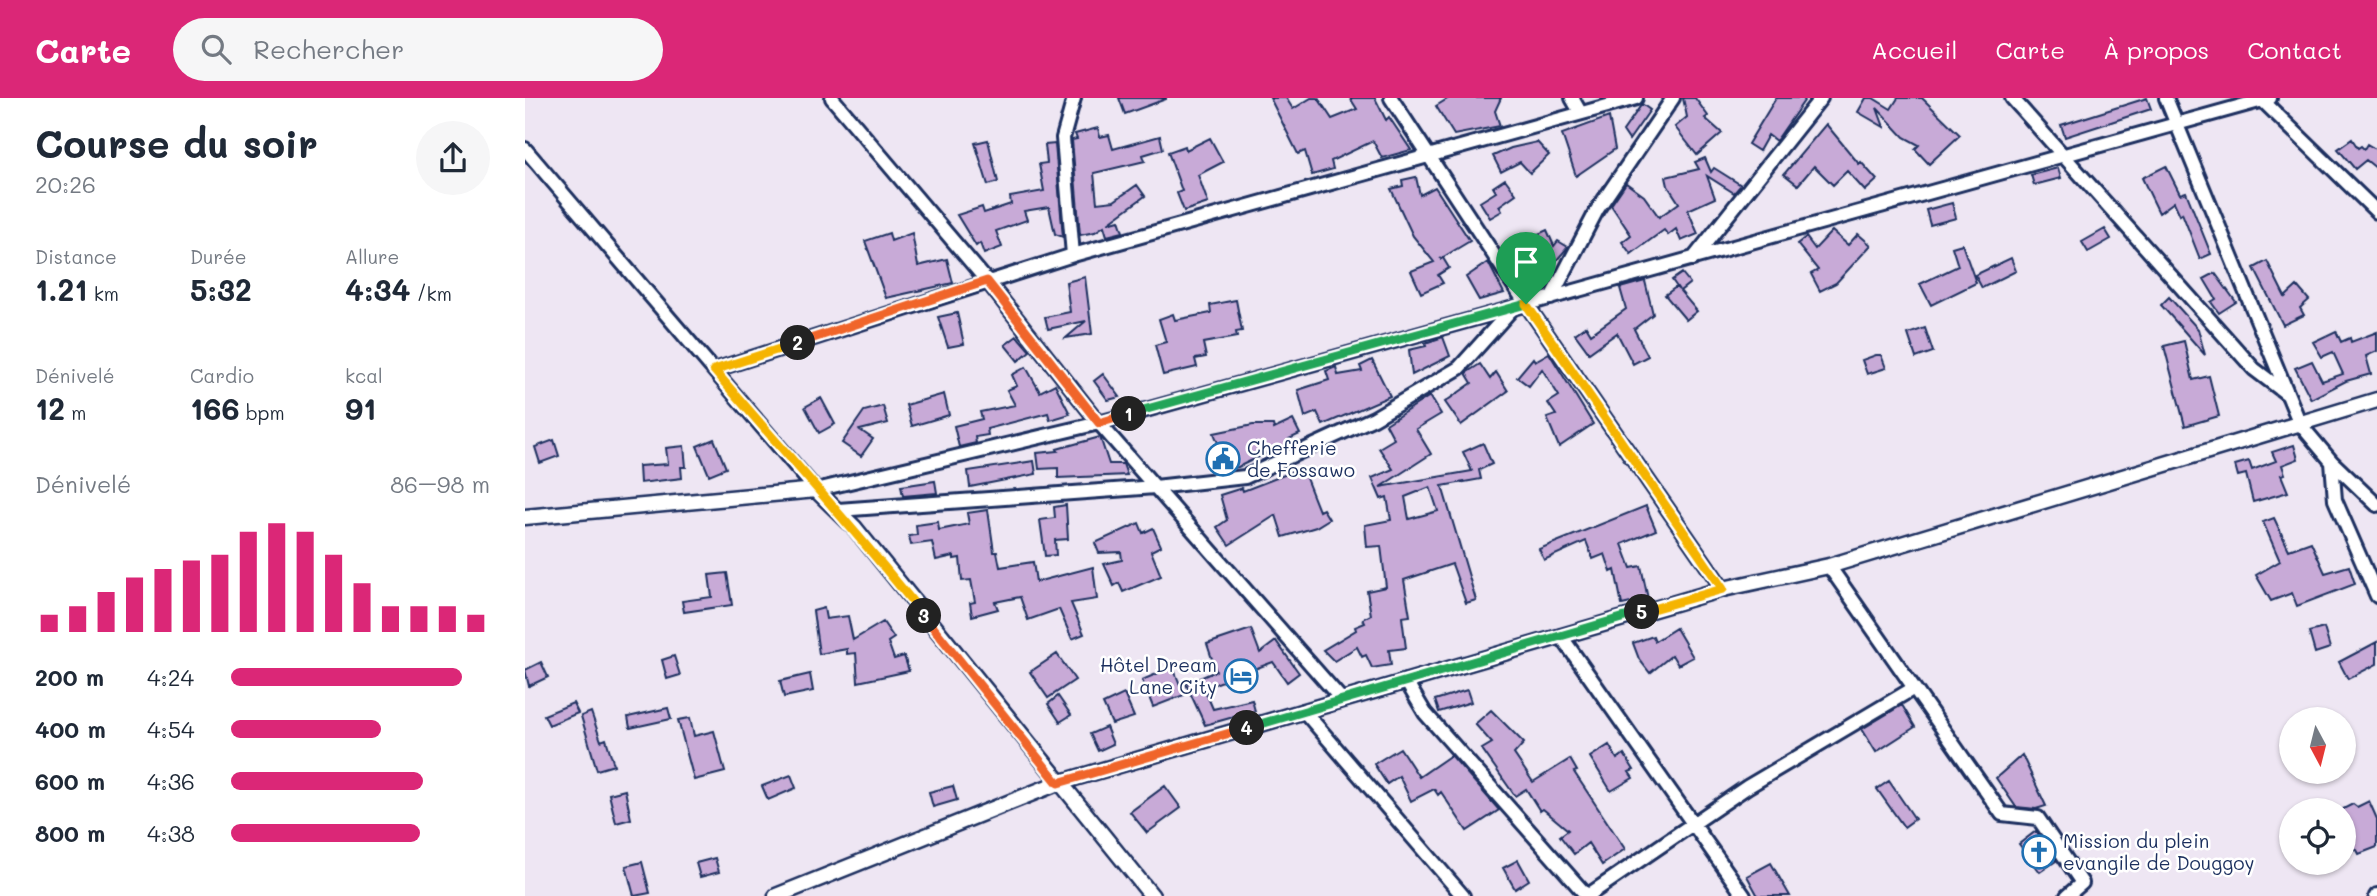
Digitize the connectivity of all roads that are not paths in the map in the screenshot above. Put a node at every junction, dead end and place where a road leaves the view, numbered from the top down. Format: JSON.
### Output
{"nodes":[{"id":1,"x":832,"y":98,"type":"edge"},
{"id":2,"x":1074,"y":98,"type":"edge"},
{"id":3,"x":1391,"y":98,"type":"edge"},
{"id":4,"x":1572,"y":98,"type":"edge"},
{"id":5,"x":1636,"y":98,"type":"edge"},
{"id":6,"x":1673,"y":98,"type":"edge"},
{"id":7,"x":1821,"y":98,"type":"edge"},
{"id":8,"x":2013,"y":98,"type":"edge"},
{"id":9,"x":2166,"y":98,"type":"edge"},
{"id":10,"x":2264,"y":99,"type":"edge"},
{"id":11,"x":1580,"y":112,"type":"junction"},
{"id":12,"x":2177,"y":125,"type":"junction"},
{"id":13,"x":525,"y":149,"type":"edge"},
{"id":14,"x":2063,"y":157,"type":"junction"},
{"id":15,"x":1431,"y":158,"type":"junction"},
{"id":16,"x":2377,"y":212,"type":"edge"},
{"id":17,"x":1073,"y":255,"type":"junction"},
{"id":18,"x":1692,"y":259,"type":"junction"},
{"id":19,"x":987,"y":281,"type":"junction"},
{"id":20,"x":1551,"y":298,"type":"junction"},
{"id":21,"x":1526,"y":304,"type":"junction"},
{"id":22,"x":1512,"y":308,"type":"junction"},
{"id":23,"x":714,"y":370,"type":"junction"},
{"id":24,"x":2287,"y":394,"type":"junction"},
{"id":25,"x":2377,"y":400,"type":"edge"},
{"id":26,"x":1099,"y":423,"type":"junction"},
{"id":27,"x":2300,"y":424,"type":"junction"},
{"id":28,"x":2332,"y":462,"type":"junction"},
{"id":29,"x":1155,"y":487,"type":"junction"},
{"id":30,"x":816,"y":490,"type":"junction"},
{"id":31,"x":2377,"y":505,"type":"edge"},
{"id":32,"x":838,"y":510,"type":"junction"},
{"id":33,"x":525,"y":517,"type":"edge"},
{"id":34,"x":1829,"y":566,"type":"junction"},
{"id":35,"x":1723,"y":589,"type":"junction"},
{"id":36,"x":2377,"y":596,"type":"edge"},
{"id":37,"x":1561,"y":636,"type":"junction"},
{"id":38,"x":1406,"y":681,"type":"junction"},
{"id":39,"x":1914,"y":688,"type":"junction"},
{"id":40,"x":1342,"y":700,"type":"junction"},
{"id":41,"x":1304,"y":711,"type":"junction"},
{"id":42,"x":1058,"y":783,"type":"junction"},
{"id":43,"x":1693,"y":824,"type":"junction"},
{"id":44,"x":776,"y":896,"type":"edge"},
{"id":45,"x":1152,"y":896,"type":"edge"},
{"id":46,"x":1463,"y":896,"type":"edge"},
{"id":47,"x":1587,"y":896,"type":"edge"},
{"id":48,"x":1744,"y":896,"type":"edge"},
{"id":49,"x":2067,"y":896,"type":"edge"}],
"edges":[{"from":1,"to":19,"type":"street"},
{"from":2,"to":17,"type":"street"},
{"from":3,"to":15,"type":"street"},
{"from":4,"to":11,"type":"street"},
{"from":5,"to":11,"type":"street"},
{"from":6,"to":20,"type":"street"},
{"from":7,"to":18,"type":"street"},
{"from":8,"to":14,"type":"street"},
{"from":9,"to":12,"type":"street"},
{"from":10,"to":12,"type":"street"},
{"from":10,"to":16,"type":"street"},
{"from":11,"to":15,"type":"street"},
{"from":12,"to":14,"type":"street"},
{"from":12,"to":24,"type":"street"},
{"from":13,"to":23,"type":"street"},
{"from":14,"to":18,"type":"street"},
{"from":14,"to":24,"type":"street"},
{"from":15,"to":17,"type":"street"},
{"from":15,"to":21,"type":"street"},
{"from":17,"to":19,"type":"street"},
{"from":18,"to":20,"type":"street"},
{"from":19,"to":23,"type":"street"},
{"from":19,"to":26,"type":"street"},
{"from":20,"to":21,"type":"street"},
{"from":21,"to":22,"type":"street"},
{"from":21,"to":35,"type":"street"},
{"from":22,"to":26,"type":"street"},
{"from":22,"to":29,"type":"street"},
{"from":23,"to":30,"type":"street"},
{"from":24,"to":27,"type":"street"},
{"from":25,"to":27,"type":"street"},
{"from":26,"to":29,"type":"street"},
{"from":26,"to":30,"type":"street"},
{"from":27,"to":28,"type":"street"},
{"from":27,"to":34,"type":"street"},
{"from":28,"to":31,"type":"street"},
{"from":28,"to":36,"type":"street"},
{"from":29,"to":32,"type":"street"},
{"from":29,"to":40,"type":"street"},
{"from":30,"to":32,"type":"street"},
{"from":30,"to":33,"type":"street"},
{"from":32,"to":42,"type":"street"},
{"from":34,"to":35,"type":"street"},
{"from":34,"to":39,"type":"street"},
{"from":35,"to":37,"type":"street"},
{"from":37,"to":38,"type":"street"},
{"from":37,"to":43,"type":"street"},
{"from":38,"to":40,"type":"street"},
{"from":38,"to":47,"type":"street"},
{"from":39,"to":43,"type":"street"},
{"from":39,"to":49,"type":"street"},
{"from":40,"to":41,"type":"street"},
{"from":41,"to":42,"type":"street"},
{"from":41,"to":46,"type":"street"},
{"from":42,"to":44,"type":"street"},
{"from":42,"to":45,"type":"street"},
{"from":43,"to":47,"type":"street"},
{"from":43,"to":48,"type":"street"}]}
